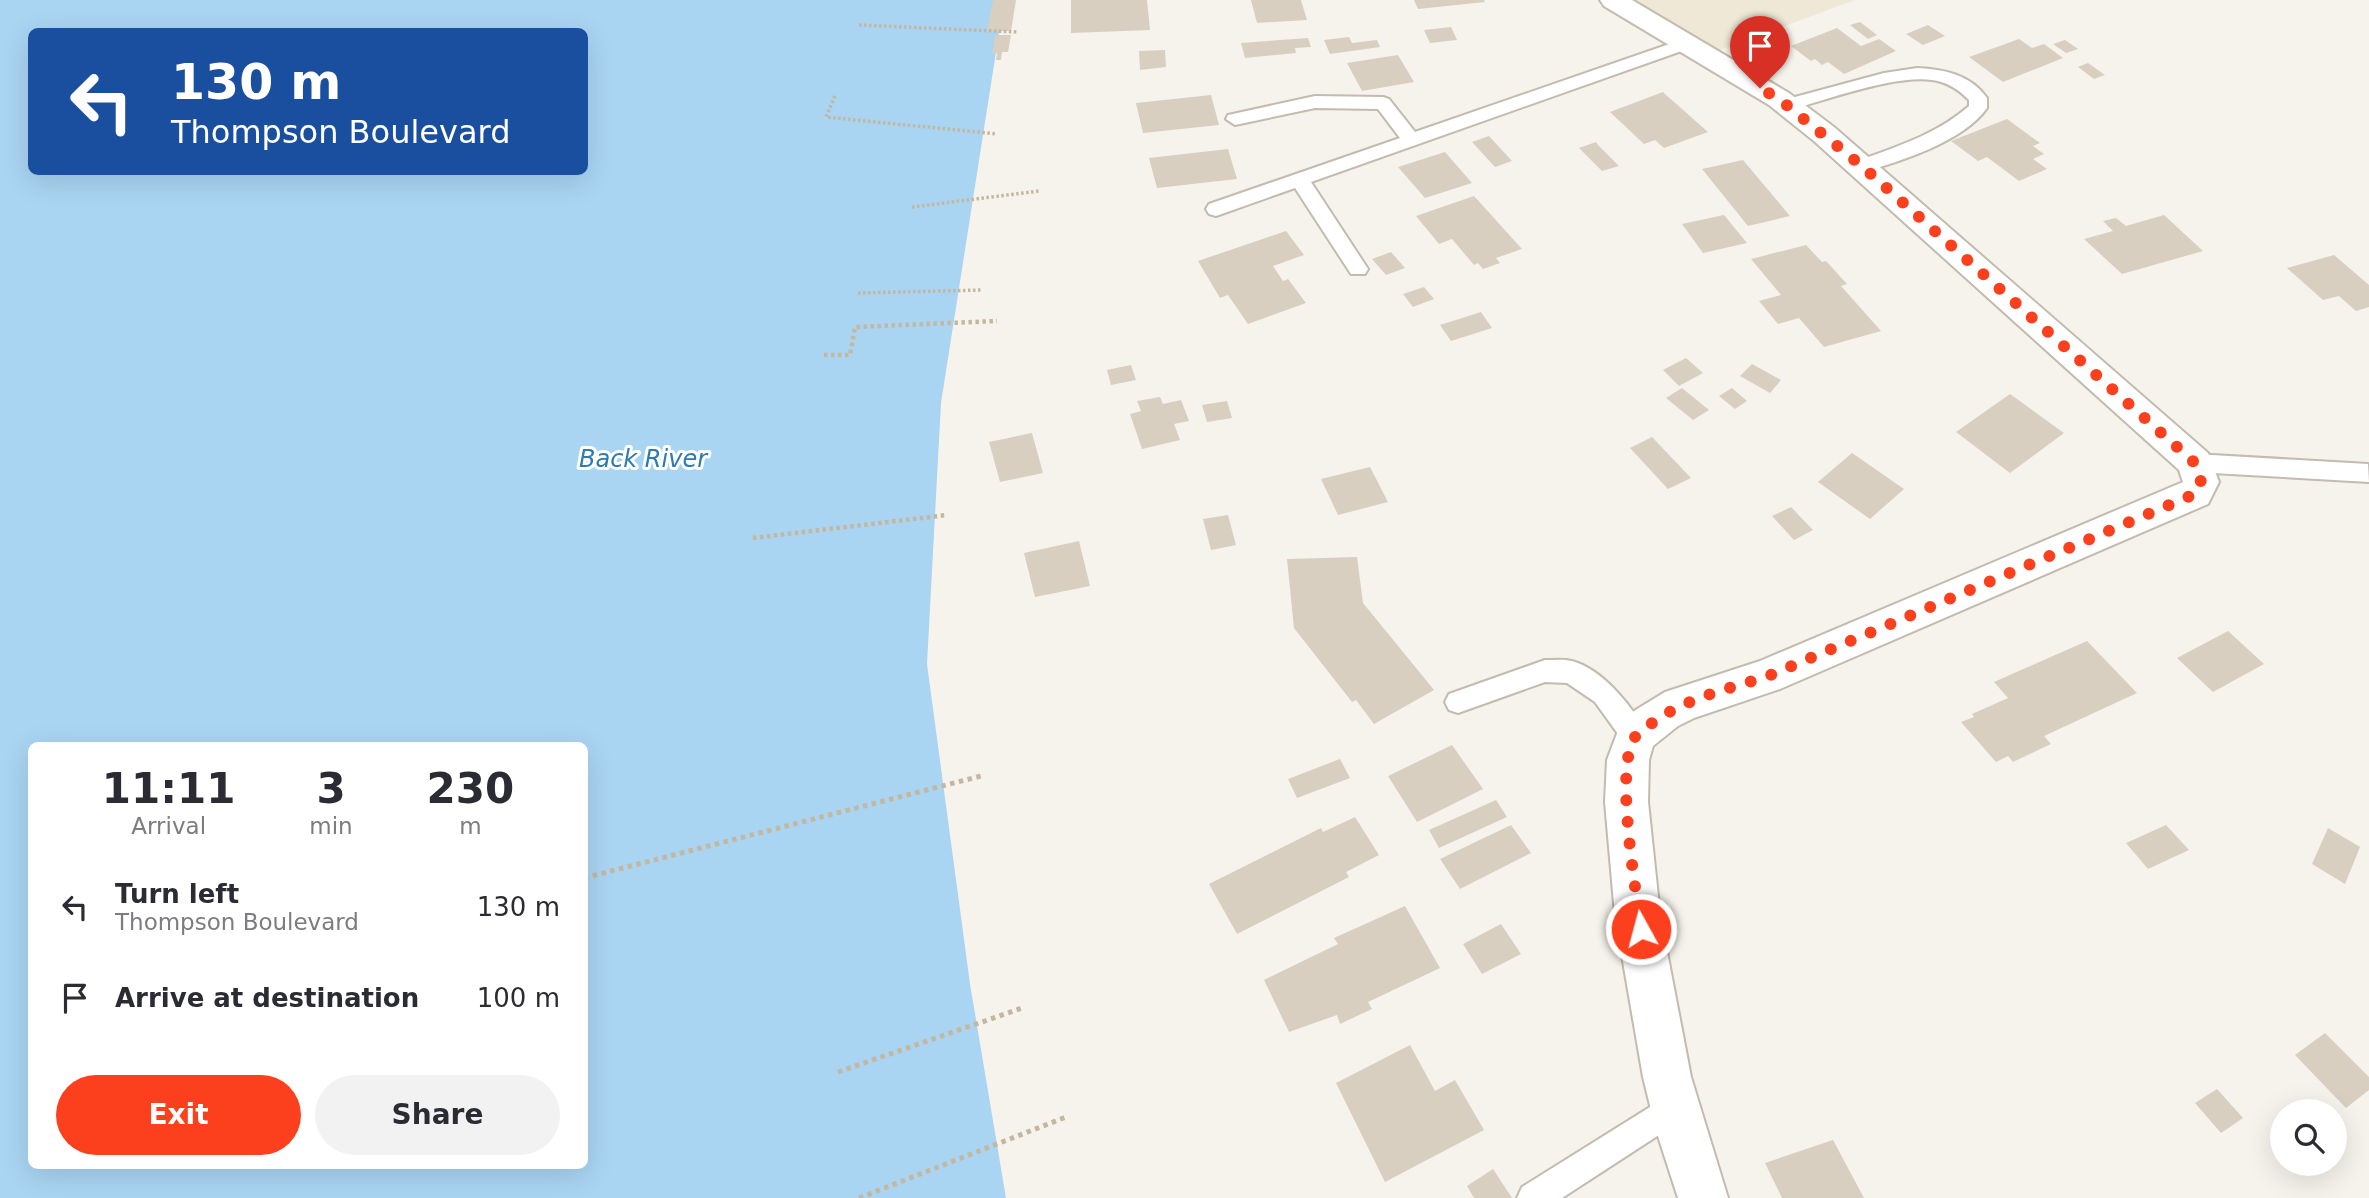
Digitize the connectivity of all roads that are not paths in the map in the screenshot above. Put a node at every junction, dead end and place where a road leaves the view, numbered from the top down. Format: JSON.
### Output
{"nodes":[{"id":1,"x":1612,"y":0,"type":"edge"},
{"id":2,"x":1684,"y":44,"type":"junction"},
{"id":3,"x":1786,"y":105,"type":"junction"},
{"id":4,"x":1235,"y":119,"type":"dead end"},
{"id":5,"x":1412,"y":141,"type":"junction"},
{"id":6,"x":1862,"y":166,"type":"junction"},
{"id":7,"x":1300,"y":180,"type":"junction"},
{"id":8,"x":1216,"y":209,"type":"dead end"},
{"id":9,"x":1358,"y":269,"type":"dead end"},
{"id":10,"x":2195,"y":463,"type":"junction"},
{"id":11,"x":2368,"y":473,"type":"edge"},
{"id":12,"x":1458,"y":702,"type":"dead end"},
{"id":13,"x":1635,"y":737,"type":"junction"},
{"id":14,"x":1674,"y":1107,"type":"junction"},
{"id":15,"x":1533,"y":1198,"type":"edge"},
{"id":16,"x":1703,"y":1198,"type":"edge"}],
"edges":[{"from":1,"to":2,"type":"street"},
{"from":2,"to":3,"type":"street"},
{"from":2,"to":5,"type":"lane"},
{"from":3,"to":6,"type":"street"},
{"from":3,"to":6,"type":"lane"},
{"from":4,"to":5,"type":"lane"},
{"from":5,"to":7,"type":"lane"},
{"from":6,"to":10,"type":"street"},
{"from":7,"to":8,"type":"lane"},
{"from":7,"to":9,"type":"lane"},
{"from":10,"to":11,"type":"lane"},
{"from":10,"to":13,"type":"street"},
{"from":12,"to":13,"type":"lane"},
{"from":13,"to":14,"type":"street"},
{"from":14,"to":15,"type":"lane"},
{"from":14,"to":16,"type":"street"}]}
